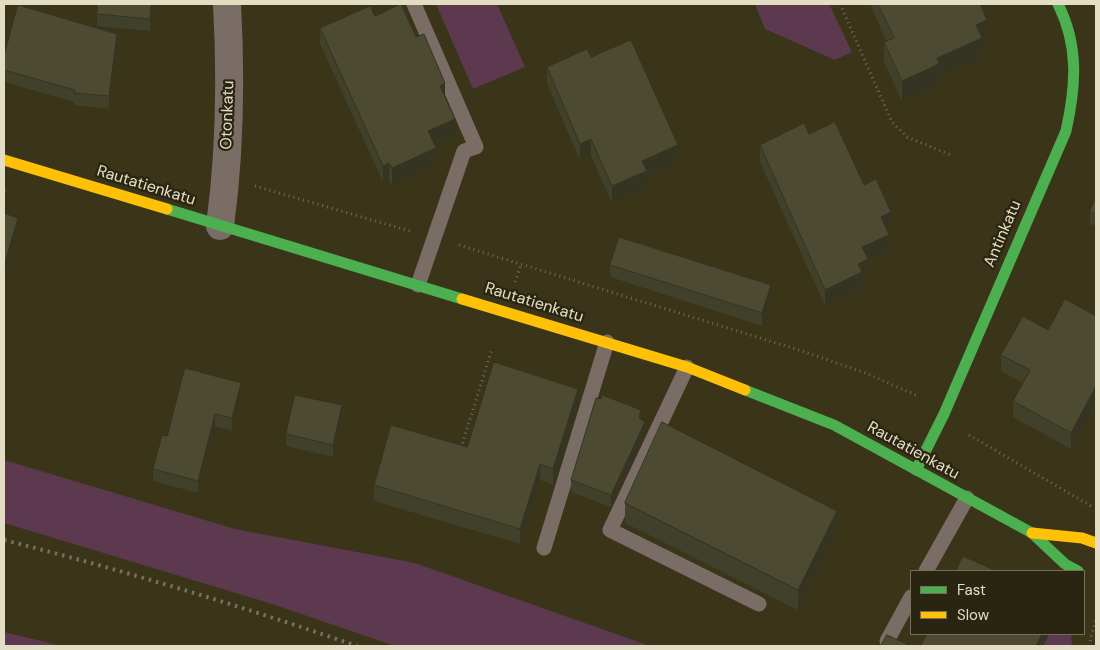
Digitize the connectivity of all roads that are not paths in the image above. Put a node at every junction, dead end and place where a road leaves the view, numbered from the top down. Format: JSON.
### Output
{"nodes":[{"id":1,"x":227,"y":4,"type":"edge"},
{"id":2,"x":414,"y":4,"type":"edge"},
{"id":3,"x":1058,"y":4,"type":"edge"},
{"id":4,"x":4,"y":160,"type":"edge"},
{"id":5,"x":220,"y":226,"type":"junction"},
{"id":6,"x":418,"y":286,"type":"junction"},
{"id":7,"x":607,"y":342,"type":"junction"},
{"id":8,"x":687,"y":367,"type":"junction"},
{"id":9,"x":916,"y":470,"type":"junction"},
{"id":10,"x":967,"y":498,"type":"junction"},
{"id":11,"x":1032,"y":534,"type":"junction"},
{"id":12,"x":1096,"y":543,"type":"edge"},
{"id":13,"x":544,"y":548,"type":"dead end"},
{"id":14,"x":927,"y":570,"type":"edge"},
{"id":15,"x":1076,"y":570,"type":"edge"},
{"id":16,"x":910,"y":599,"type":"edge"},
{"id":17,"x":759,"y":604,"type":"dead end"},
{"id":18,"x":887,"y":641,"type":"edge"}],
"edges":[{"from":1,"to":5,"type":"street","name":"Otonkatu"},
{"from":2,"to":6,"type":"lane"},
{"from":3,"to":9,"type":"street","name":"Antinkatu"},
{"from":4,"to":5,"type":"street","name":"Rautatienkatu"},
{"from":5,"to":6,"type":"street","name":"Rautatienkatu"},
{"from":6,"to":7,"type":"street","name":"Rautatienkatu"},
{"from":7,"to":8,"type":"street","name":"Rautatienkatu"},
{"from":7,"to":13,"type":"lane"},
{"from":8,"to":9,"type":"street","name":"Rautatienkatu"},
{"from":8,"to":17,"type":"lane"},
{"from":9,"to":10,"type":"street","name":"Rautatienkatu"},
{"from":10,"to":11,"type":"street","name":"Rautatienkatu"},
{"from":10,"to":14,"type":"lane"},
{"from":11,"to":12,"type":"street","name":"Rautatienkatu"},
{"from":11,"to":15,"type":"street","name":"Rautatienkatu"},
{"from":16,"to":18,"type":"lane"}]}
